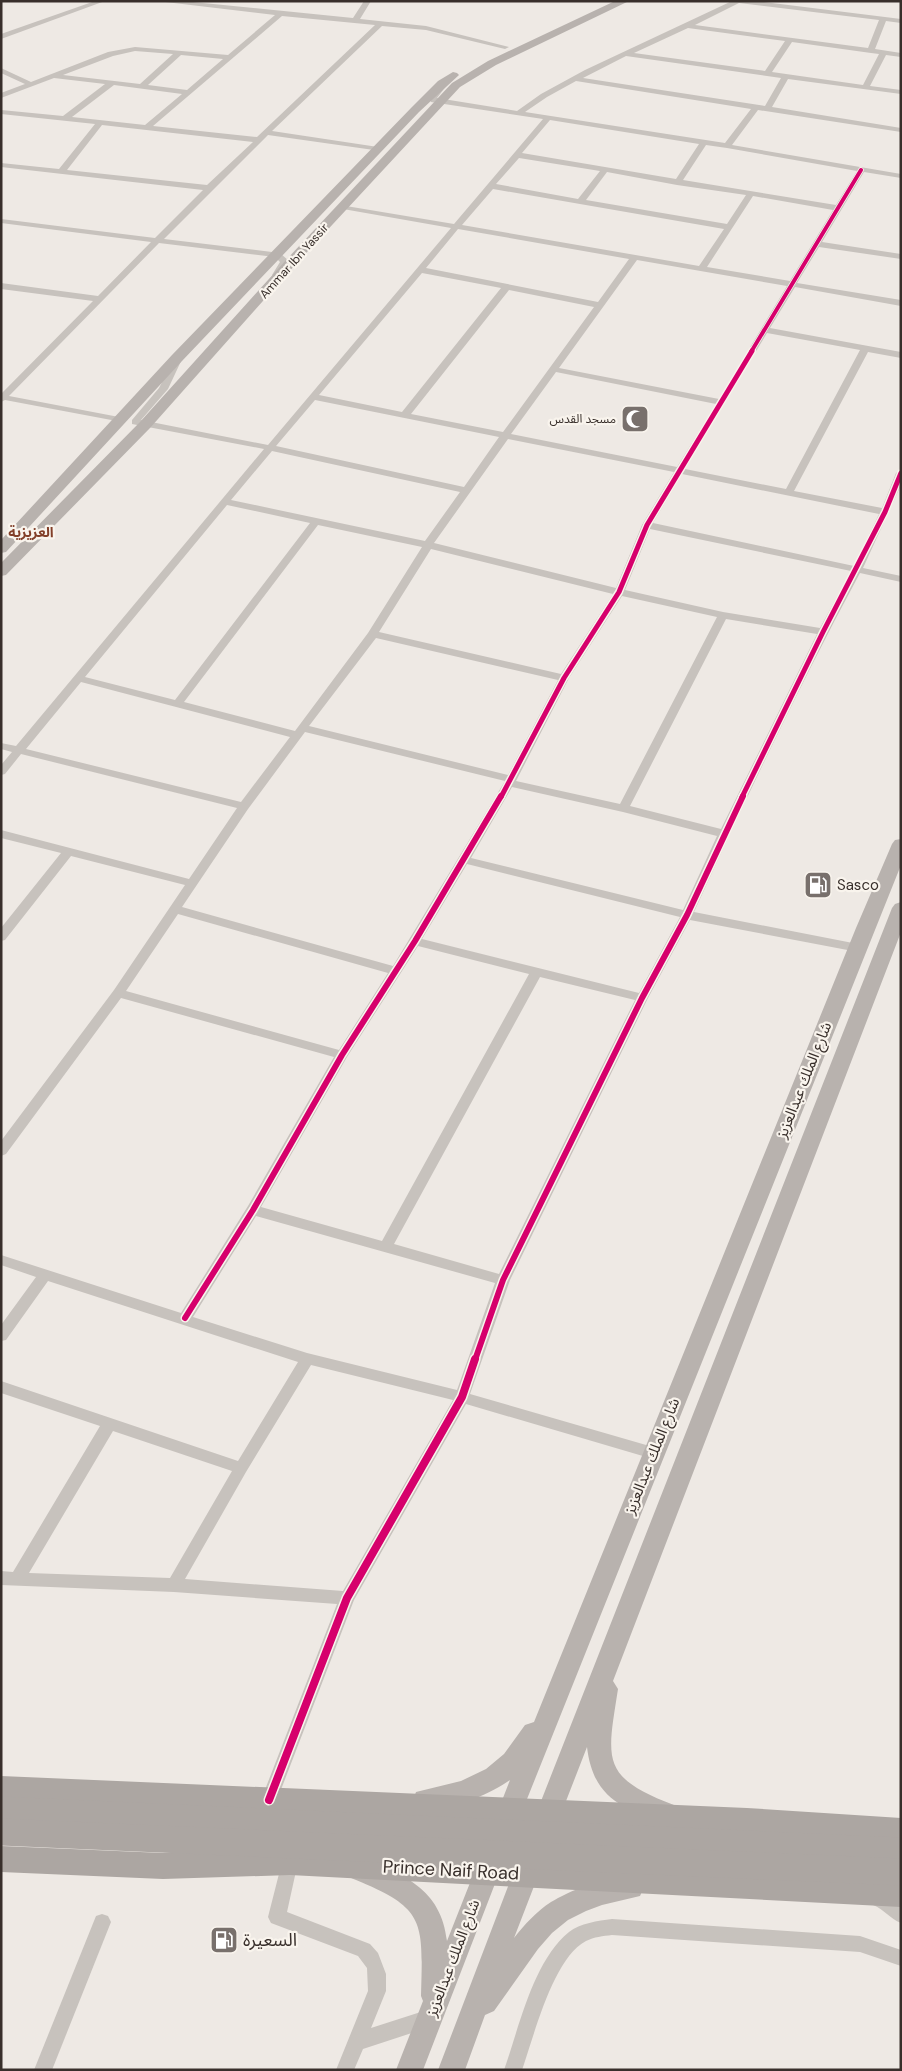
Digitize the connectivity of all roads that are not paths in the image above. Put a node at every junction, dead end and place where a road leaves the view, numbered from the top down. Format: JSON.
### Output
{"nodes":[{"id":1,"x":102,"y":1,"type":"edge"},
{"id":2,"x":160,"y":1,"type":"edge"},
{"id":3,"x":368,"y":1,"type":"edge"},
{"id":4,"x":602,"y":1,"type":"edge"},
{"id":5,"x":624,"y":1,"type":"edge"},
{"id":6,"x":738,"y":1,"type":"edge"},
{"id":7,"x":901,"y":10,"type":"edge"},
{"id":8,"x":281,"y":13,"type":"junction"},
{"id":9,"x":883,"y":19,"type":"junction"},
{"id":10,"x":355,"y":21,"type":"junction"},
{"id":11,"x":899,"y":21,"type":"edge"},
{"id":12,"x":381,"y":23,"type":"junction"},
{"id":13,"x":688,"y":26,"type":"junction"},
{"id":14,"x":1,"y":37,"type":"edge"},
{"id":15,"x":790,"y":40,"type":"junction"},
{"id":16,"x":505,"y":47,"type":"junction"},
{"id":17,"x":871,"y":51,"type":"junction"},
{"id":18,"x":180,"y":52,"type":"junction"},
{"id":19,"x":883,"y":53,"type":"junction"},
{"id":20,"x":625,"y":54,"type":"junction"},
{"id":21,"x":901,"y":55,"type":"edge"},
{"id":22,"x":229,"y":56,"type":"junction"},
{"id":23,"x":1,"y":70,"type":"edge"},
{"id":24,"x":767,"y":74,"type":"junction"},
{"id":25,"x":51,"y":76,"type":"junction"},
{"id":26,"x":786,"y":76,"type":"junction"},
{"id":27,"x":576,"y":79,"type":"junction"},
{"id":28,"x":446,"y":80,"type":"junction"},
{"id":29,"x":112,"y":83,"type":"junction"},
{"id":30,"x":30,"y":84,"type":"junction"},
{"id":31,"x":141,"y":87,"type":"junction"},
{"id":32,"x":866,"y":87,"type":"junction"},
{"id":33,"x":187,"y":92,"type":"junction"},
{"id":34,"x":901,"y":92,"type":"edge"},
{"id":35,"x":1,"y":96,"type":"edge"},
{"id":36,"x":442,"y":102,"type":"junction"},
{"id":37,"x":756,"y":107,"type":"junction"},
{"id":38,"x":766,"y":109,"type":"junction"},
{"id":39,"x":1,"y":112,"type":"edge"},
{"id":40,"x":519,"y":114,"type":"junction"},
{"id":41,"x":65,"y":119,"type":"junction"},
{"id":42,"x":547,"y":119,"type":"junction"},
{"id":43,"x":100,"y":124,"type":"junction"},
{"id":44,"x":144,"y":129,"type":"junction"},
{"id":45,"x":901,"y":130,"type":"edge"},
{"id":46,"x":267,"y":133,"type":"junction"},
{"id":47,"x":259,"y":140,"type":"junction"},
{"id":48,"x":703,"y":143,"type":"junction"},
{"id":49,"x":727,"y":146,"type":"junction"},
{"id":50,"x":378,"y":149,"type":"junction"},
{"id":51,"x":517,"y":155,"type":"junction"},
{"id":52,"x":1,"y":165,"type":"edge"},
{"id":53,"x":604,"y":170,"type":"junction"},
{"id":54,"x":861,"y":170,"type":"junction"},
{"id":55,"x":61,"y":172,"type":"junction"},
{"id":56,"x":901,"y":176,"type":"edge"},
{"id":57,"x":677,"y":183,"type":"junction"},
{"id":58,"x":491,"y":186,"type":"junction"},
{"id":59,"x":209,"y":188,"type":"junction"},
{"id":60,"x":750,"y":195,"type":"junction"},
{"id":61,"x":580,"y":202,"type":"junction"},
{"id":62,"x":343,"y":207,"type":"junction"},
{"id":63,"x":838,"y":208,"type":"junction"},
{"id":64,"x":1,"y":221,"type":"edge"},
{"id":65,"x":458,"y":226,"type":"junction"},
{"id":66,"x":728,"y":227,"type":"junction"},
{"id":67,"x":159,"y":239,"type":"junction"},
{"id":68,"x":817,"y":244,"type":"junction"},
{"id":69,"x":277,"y":255,"type":"junction"},
{"id":70,"x":901,"y":257,"type":"edge"},
{"id":71,"x":634,"y":258,"type":"junction"},
{"id":72,"x":701,"y":269,"type":"junction"},
{"id":73,"x":421,"y":270,"type":"junction"},
{"id":74,"x":792,"y":285,"type":"junction"},
{"id":75,"x":1,"y":286,"type":"edge"},
{"id":76,"x":507,"y":287,"type":"junction"},
{"id":77,"x":262,"y":296,"type":"junction"},
{"id":78,"x":100,"y":299,"type":"junction"},
{"id":79,"x":901,"y":303,"type":"edge"},
{"id":80,"x":600,"y":305,"type":"junction"},
{"id":81,"x":765,"y":330,"type":"junction"},
{"id":82,"x":866,"y":348,"type":"junction"},
{"id":83,"x":182,"y":353,"type":"junction"},
{"id":84,"x":901,"y":355,"type":"edge"},
{"id":85,"x":553,"y":369,"type":"junction"},
{"id":86,"x":2,"y":397,"type":"edge"},
{"id":87,"x":313,"y":397,"type":"junction"},
{"id":88,"x":722,"y":402,"type":"junction"},
{"id":89,"x":405,"y":415,"type":"junction"},
{"id":90,"x":119,"y":420,"type":"junction"},
{"id":91,"x":145,"y":425,"type":"junction"},
{"id":92,"x":505,"y":435,"type":"junction"},
{"id":93,"x":271,"y":448,"type":"junction"},
{"id":94,"x":680,"y":470,"type":"junction"},
{"id":95,"x":901,"y":472,"type":"edge"},
{"id":96,"x":466,"y":490,"type":"junction"},
{"id":97,"x":789,"y":492,"type":"junction"},
{"id":98,"x":225,"y":502,"type":"junction"},
{"id":99,"x":885,"y":512,"type":"junction"},
{"id":100,"x":316,"y":521,"type":"junction"},
{"id":101,"x":647,"y":526,"type":"junction"},
{"id":102,"x":428,"y":545,"type":"junction"},
{"id":103,"x":1,"y":549,"type":"edge"},
{"id":104,"x":856,"y":571,"type":"junction"},
{"id":105,"x":1,"y":572,"type":"edge"},
{"id":106,"x":901,"y":579,"type":"edge"},
{"id":107,"x":619,"y":592,"type":"junction"},
{"id":108,"x":723,"y":615,"type":"junction"},
{"id":109,"x":823,"y":632,"type":"junction"},
{"id":110,"x":372,"y":634,"type":"junction"},
{"id":111,"x":78,"y":678,"type":"junction"},
{"id":112,"x":564,"y":678,"type":"junction"},
{"id":113,"x":178,"y":703,"type":"junction"},
{"id":114,"x":300,"y":732,"type":"junction"},
{"id":115,"x":1,"y":746,"type":"edge"},
{"id":116,"x":19,"y":750,"type":"junction"},
{"id":117,"x":1,"y":772,"type":"edge"},
{"id":118,"x":510,"y":781,"type":"junction"},
{"id":119,"x":244,"y":806,"type":"junction"},
{"id":120,"x":622,"y":808,"type":"junction"},
{"id":121,"x":1,"y":834,"type":"edge"},
{"id":122,"x":724,"y":834,"type":"junction"},
{"id":123,"x":901,"y":844,"type":"edge"},
{"id":124,"x":67,"y":853,"type":"junction"},
{"id":125,"x":464,"y":860,"type":"junction"},
{"id":126,"x":190,"y":883,"type":"junction"},
{"id":127,"x":901,"y":908,"type":"edge"},
{"id":128,"x":175,"y":909,"type":"junction"},
{"id":129,"x":687,"y":915,"type":"junction"},
{"id":130,"x":1,"y":936,"type":"edge"},
{"id":131,"x":416,"y":941,"type":"junction"},
{"id":132,"x":858,"y":948,"type":"junction"},
{"id":133,"x":396,"y":970,"type":"junction"},
{"id":134,"x":537,"y":971,"type":"junction"},
{"id":135,"x":118,"y":992,"type":"junction"},
{"id":136,"x":642,"y":998,"type":"junction"},
{"id":137,"x":342,"y":1055,"type":"junction"},
{"id":138,"x":6,"y":1137,"type":"edge"},
{"id":139,"x":1,"y":1151,"type":"edge"},
{"id":140,"x":254,"y":1210,"type":"junction"},
{"id":141,"x":386,"y":1246,"type":"junction"},
{"id":142,"x":1,"y":1260,"type":"edge"},
{"id":143,"x":45,"y":1276,"type":"junction"},
{"id":144,"x":504,"y":1280,"type":"junction"},
{"id":145,"x":185,"y":1318,"type":"junction"},
{"id":146,"x":1,"y":1336,"type":"edge"},
{"id":147,"x":307,"y":1359,"type":"junction"},
{"id":148,"x":1,"y":1387,"type":"edge"},
{"id":149,"x":462,"y":1397,"type":"junction"},
{"id":150,"x":110,"y":1424,"type":"junction"},
{"id":151,"x":653,"y":1453,"type":"junction"},
{"id":152,"x":240,"y":1468,"type":"junction"},
{"id":153,"x":9,"y":1579,"type":"edge"},
{"id":154,"x":174,"y":1585,"type":"junction"},
{"id":155,"x":346,"y":1598,"type":"junction"},
{"id":156,"x":610,"y":1658,"type":"junction"},
{"id":157,"x":550,"y":1712,"type":"junction"},
{"id":158,"x":1,"y":1789,"type":"edge"},
{"id":159,"x":269,"y":1800,"type":"junction"},
{"id":160,"x":384,"y":1805,"type":"junction"},
{"id":161,"x":1,"y":1810,"type":"edge"},
{"id":162,"x":510,"y":1811,"type":"junction"},
{"id":163,"x":550,"y":1813,"type":"junction"},
{"id":164,"x":677,"y":1819,"type":"junction"},
{"id":165,"x":747,"y":1821,"type":"junction"},
{"id":166,"x":901,"y":1831,"type":"edge"},
{"id":167,"x":1,"y":1832,"type":"edge"},
{"id":168,"x":901,"y":1851,"type":"edge"},
{"id":169,"x":1,"y":1859,"type":"edge"},
{"id":170,"x":290,"y":1862,"type":"junction"},
{"id":171,"x":350,"y":1865,"type":"junction"},
{"id":172,"x":486,"y":1871,"type":"junction"},
{"id":173,"x":901,"y":1872,"type":"edge"},
{"id":174,"x":526,"y":1874,"type":"junction"},
{"id":175,"x":670,"y":1881,"type":"junction"},
{"id":176,"x":755,"y":1884,"type":"junction"},
{"id":177,"x":863,"y":1892,"type":"junction"},
{"id":178,"x":901,"y":1893,"type":"edge"},
{"id":179,"x":901,"y":1915,"type":"edge"},
{"id":180,"x":102,"y":1922,"type":"dead end"},
{"id":181,"x":901,"y":1958,"type":"edge"},
{"id":182,"x":432,"y":2013,"type":"junction"},
{"id":183,"x":467,"y":2028,"type":"junction"},
{"id":184,"x":356,"y":2042,"type":"junction"},
{"id":185,"x":43,"y":2070,"type":"edge"},
{"id":186,"x":345,"y":2070,"type":"edge"},
{"id":187,"x":409,"y":2070,"type":"edge"},
{"id":188,"x":451,"y":2070,"type":"edge"},
{"id":189,"x":513,"y":2070,"type":"edge"}],
"edges":[{"from":1,"to":14,"type":"street"},
{"from":2,"to":8,"type":"street"},
{"from":3,"to":10,"type":"street"},
{"from":4,"to":16,"type":"street","name":"Ammar Ibn Yassir"},
{"from":5,"to":36,"type":"street","name":"Ammar Ibn Yassir"},
{"from":6,"to":9,"type":"street"},
{"from":6,"to":13,"type":"street"},
{"from":7,"to":11,"type":"street"},
{"from":8,"to":10,"type":"street"},
{"from":8,"to":22,"type":"street"},
{"from":9,"to":11,"type":"street"},
{"from":9,"to":17,"type":"street"},
{"from":10,"to":12,"type":"street"},
{"from":12,"to":16,"type":"street"},
{"from":12,"to":46,"type":"street"},
{"from":13,"to":15,"type":"street"},
{"from":13,"to":20,"type":"street"},
{"from":15,"to":17,"type":"street"},
{"from":15,"to":24,"type":"street"},
{"from":16,"to":28,"type":"street","name":"Ammar Ibn Yassir"},
{"from":17,"to":19,"type":"street"},
{"from":18,"to":22,"type":"street"},
{"from":18,"to":25,"type":"street"},
{"from":18,"to":31,"type":"street"},
{"from":19,"to":21,"type":"street"},
{"from":19,"to":32,"type":"street"},
{"from":20,"to":24,"type":"street"},
{"from":20,"to":27,"type":"street"},
{"from":22,"to":33,"type":"street"},
{"from":23,"to":30,"type":"street"},
{"from":24,"to":26,"type":"street"},
{"from":25,"to":29,"type":"street"},
{"from":25,"to":30,"type":"street"},
{"from":26,"to":32,"type":"street"},
{"from":26,"to":38,"type":"street"},
{"from":27,"to":37,"type":"street"},
{"from":27,"to":40,"type":"street"},
{"from":28,"to":36,"type":"street"},
{"from":28,"to":50,"type":"street","name":"Ammar Ibn Yassir"},
{"from":29,"to":31,"type":"street"},
{"from":29,"to":41,"type":"street"},
{"from":30,"to":35,"type":"street"},
{"from":31,"to":33,"type":"street"},
{"from":32,"to":34,"type":"street"},
{"from":33,"to":44,"type":"street"},
{"from":36,"to":40,"type":"street"},
{"from":36,"to":62,"type":"street","name":"Ammar Ibn Yassir"},
{"from":37,"to":38,"type":"street"},
{"from":37,"to":49,"type":"street"},
{"from":38,"to":45,"type":"street"},
{"from":39,"to":41,"type":"street"},
{"from":40,"to":42,"type":"street"},
{"from":41,"to":43,"type":"street"},
{"from":42,"to":48,"type":"street"},
{"from":42,"to":51,"type":"street"},
{"from":43,"to":44,"type":"street"},
{"from":43,"to":55,"type":"street"},
{"from":44,"to":47,"type":"street"},
{"from":46,"to":47,"type":"street"},
{"from":46,"to":50,"type":"street"},
{"from":47,"to":59,"type":"street"},
{"from":48,"to":49,"type":"street"},
{"from":48,"to":57,"type":"street"},
{"from":49,"to":54,"type":"street"},
{"from":50,"to":69,"type":"street","name":"Ammar Ibn Yassir"},
{"from":51,"to":53,"type":"street"},
{"from":51,"to":58,"type":"street"},
{"from":52,"to":55,"type":"street"},
{"from":53,"to":57,"type":"street"},
{"from":53,"to":61,"type":"street"},
{"from":54,"to":56,"type":"street"},
{"from":54,"to":63,"type":"street"},
{"from":55,"to":59,"type":"street"},
{"from":57,"to":60,"type":"street"},
{"from":58,"to":61,"type":"street"},
{"from":58,"to":65,"type":"street"},
{"from":59,"to":67,"type":"street"},
{"from":60,"to":63,"type":"street"},
{"from":60,"to":66,"type":"street"},
{"from":61,"to":66,"type":"street"},
{"from":62,"to":65,"type":"street"},
{"from":62,"to":77,"type":"street","name":"Ammar Ibn Yassir"},
{"from":63,"to":68,"type":"street"},
{"from":64,"to":67,"type":"street"},
{"from":65,"to":71,"type":"street"},
{"from":65,"to":73,"type":"street"},
{"from":66,"to":72,"type":"street"},
{"from":67,"to":69,"type":"street"},
{"from":67,"to":78,"type":"street"},
{"from":68,"to":70,"type":"street"},
{"from":68,"to":74,"type":"street"},
{"from":69,"to":77,"type":"street"},
{"from":69,"to":83,"type":"street","name":"Ammar Ibn Yassir"},
{"from":71,"to":72,"type":"street"},
{"from":71,"to":80,"type":"street"},
{"from":72,"to":74,"type":"street"},
{"from":73,"to":76,"type":"street"},
{"from":73,"to":87,"type":"street"},
{"from":74,"to":79,"type":"street"},
{"from":74,"to":81,"type":"street"},
{"from":75,"to":78,"type":"street"},
{"from":76,"to":80,"type":"street"},
{"from":76,"to":89,"type":"street"},
{"from":77,"to":91,"type":"street","name":"Ammar Ibn Yassir"},
{"from":78,"to":86,"type":"street"},
{"from":80,"to":85,"type":"street"},
{"from":81,"to":82,"type":"street"},
{"from":81,"to":88,"type":"street"},
{"from":82,"to":84,"type":"street"},
{"from":82,"to":97,"type":"street"},
{"from":83,"to":90,"type":"street","name":"Ammar Ibn Yassir"},
{"from":83,"to":91,"type":"street"},
{"from":85,"to":88,"type":"street"},
{"from":85,"to":92,"type":"street"},
{"from":86,"to":90,"type":"street"},
{"from":87,"to":89,"type":"street"},
{"from":87,"to":93,"type":"street"},
{"from":88,"to":94,"type":"street"},
{"from":89,"to":92,"type":"street"},
{"from":90,"to":103,"type":"street","name":"Ammar Ibn Yassir"},
{"from":91,"to":93,"type":"street"},
{"from":91,"to":105,"type":"street","name":"Ammar Ibn Yassir"},
{"from":92,"to":94,"type":"street"},
{"from":92,"to":96,"type":"street"},
{"from":93,"to":96,"type":"street"},
{"from":93,"to":98,"type":"street"},
{"from":94,"to":97,"type":"street"},
{"from":94,"to":101,"type":"street"},
{"from":95,"to":99,"type":"street"},
{"from":96,"to":102,"type":"street"},
{"from":97,"to":99,"type":"street"},
{"from":98,"to":100,"type":"street"},
{"from":98,"to":111,"type":"street"},
{"from":99,"to":104,"type":"street"},
{"from":100,"to":102,"type":"street"},
{"from":100,"to":113,"type":"street"},
{"from":101,"to":104,"type":"street"},
{"from":101,"to":107,"type":"street"},
{"from":102,"to":107,"type":"street"},
{"from":102,"to":110,"type":"street"},
{"from":104,"to":106,"type":"street"},
{"from":104,"to":109,"type":"street"},
{"from":107,"to":108,"type":"street"},
{"from":107,"to":112,"type":"street"},
{"from":108,"to":109,"type":"street"},
{"from":108,"to":120,"type":"street"},
{"from":109,"to":122,"type":"street"},
{"from":110,"to":112,"type":"street"},
{"from":110,"to":114,"type":"street"},
{"from":111,"to":113,"type":"street"},
{"from":111,"to":116,"type":"street"},
{"from":112,"to":118,"type":"street"},
{"from":113,"to":114,"type":"street"},
{"from":114,"to":118,"type":"street"},
{"from":114,"to":119,"type":"street"},
{"from":115,"to":116,"type":"street"},
{"from":116,"to":117,"type":"street"},
{"from":116,"to":119,"type":"street"},
{"from":118,"to":120,"type":"street"},
{"from":118,"to":125,"type":"street"},
{"from":119,"to":126,"type":"street"},
{"from":120,"to":122,"type":"street"},
{"from":121,"to":124,"type":"street"},
{"from":122,"to":129,"type":"street"},
{"from":123,"to":132,"type":"street","name":"شارع الملك عبدالعزيز"},
{"from":124,"to":126,"type":"street"},
{"from":124,"to":130,"type":"street"},
{"from":125,"to":129,"type":"street"},
{"from":125,"to":131,"type":"street"},
{"from":126,"to":128,"type":"street"},
{"from":127,"to":156,"type":"street","name":"شارع الملك عبدالعزيز"},
{"from":128,"to":133,"type":"street"},
{"from":128,"to":135,"type":"street"},
{"from":129,"to":132,"type":"street"},
{"from":129,"to":136,"type":"street"},
{"from":131,"to":133,"type":"street"},
{"from":131,"to":134,"type":"street"},
{"from":132,"to":151,"type":"street","name":"شارع الملك عبدالعزيز"},
{"from":133,"to":137,"type":"street"},
{"from":134,"to":136,"type":"street"},
{"from":134,"to":141,"type":"street"},
{"from":135,"to":137,"type":"street"},
{"from":135,"to":138,"type":"street"},
{"from":136,"to":144,"type":"street"},
{"from":137,"to":140,"type":"street"},
{"from":138,"to":139,"type":"street"},
{"from":140,"to":141,"type":"street"},
{"from":140,"to":145,"type":"street"},
{"from":141,"to":144,"type":"street"},
{"from":142,"to":143,"type":"street"},
{"from":143,"to":145,"type":"street"},
{"from":143,"to":146,"type":"street"},
{"from":144,"to":149,"type":"street"},
{"from":145,"to":147,"type":"street"},
{"from":147,"to":149,"type":"street"},
{"from":147,"to":152,"type":"street"},
{"from":148,"to":150,"type":"street"},
{"from":149,"to":151,"type":"street"},
{"from":149,"to":155,"type":"street"},
{"from":150,"to":152,"type":"street"},
{"from":150,"to":153,"type":"street"},
{"from":151,"to":157,"type":"street","name":"شارع الملك عبدالعزيز"},
{"from":152,"to":154,"type":"street"},
{"from":153,"to":154,"type":"street"},
{"from":154,"to":155,"type":"street"},
{"from":155,"to":159,"type":"street"},
{"from":156,"to":163,"type":"street","name":"شارع الملك عبدالعزيز"},
{"from":156,"to":164,"type":"street"},
{"from":157,"to":160,"type":"street"},
{"from":157,"to":162,"type":"street","name":"شارع الملك عبدالعزيز"},
{"from":158,"to":159,"type":"main road"},
{"from":159,"to":160,"type":"main road"},
{"from":160,"to":162,"type":"main road"},
{"from":161,"to":168,"type":"main road","bridge":true},
{"from":162,"to":163,"type":"main road"},
{"from":162,"to":172,"type":"street","name":"شارع الملك عبدالعزيز"},
{"from":163,"to":164,"type":"main road"},
{"from":163,"to":174,"type":"street","name":"شارع الملك عبدالعزيز"},
{"from":164,"to":165,"type":"main road"},
{"from":165,"to":166,"type":"main road"},
{"from":165,"to":176,"type":"main road"},
{"from":167,"to":173,"type":"main road","bridge":true},
{"from":169,"to":170,"type":"main road","name":"Prince Naif Road"},
{"from":170,"to":171,"type":"main road","name":"Prince Naif Road"},
{"from":170,"to":184,"type":"street"},
{"from":171,"to":172,"type":"main road","name":"Prince Naif Road"},
{"from":171,"to":182,"type":"street"},
{"from":172,"to":174,"type":"main road","name":"Prince Naif Road"},
{"from":172,"to":182,"type":"street","name":"شارع الملك عبدالعزيز"},
{"from":174,"to":175,"type":"main road","name":"Prince Naif Road"},
{"from":174,"to":183,"type":"street","name":"شارع الملك عبدالعزيز"},
{"from":175,"to":176,"type":"main road","name":"Prince Naif Road"},
{"from":175,"to":183,"type":"street"},
{"from":176,"to":177,"type":"main road","name":"Prince Naif Road"},
{"from":177,"to":178,"type":"main road","name":"Prince Naif Road"},
{"from":177,"to":179,"type":"street"},
{"from":180,"to":185,"type":"street"},
{"from":181,"to":189,"type":"street"},
{"from":182,"to":184,"type":"street"},
{"from":182,"to":187,"type":"street","name":"شارع الملك عبدالعزيز"},
{"from":183,"to":188,"type":"street","name":"شارع الملك عبدالعزيز"},
{"from":184,"to":186,"type":"street"}]}
